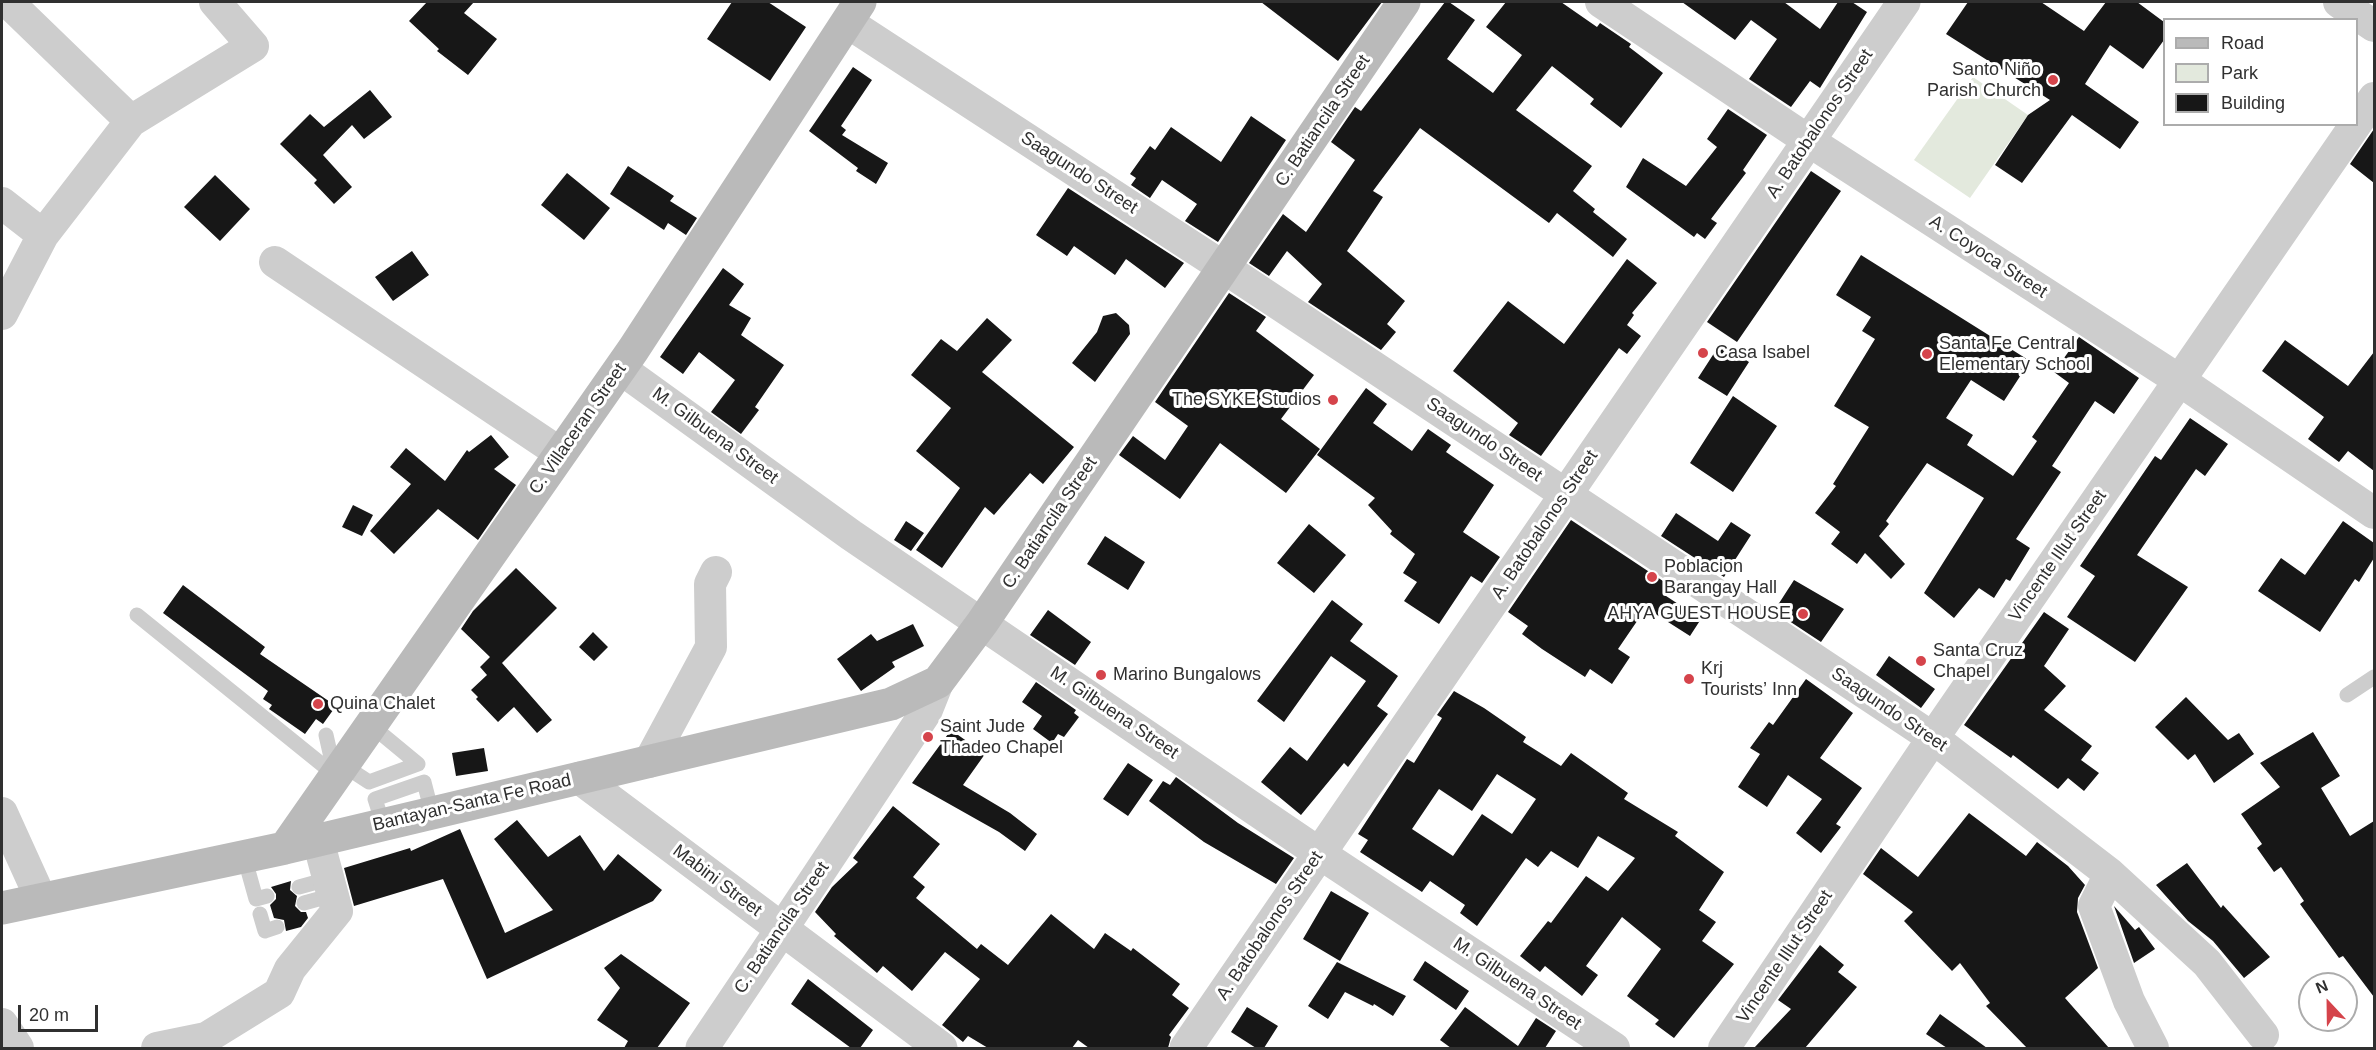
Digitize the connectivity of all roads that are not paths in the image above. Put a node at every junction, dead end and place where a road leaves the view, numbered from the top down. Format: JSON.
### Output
{"nodes":[{"id":1,"x":8,"y":2,"type":"edge"},
{"id":2,"x":215,"y":2,"type":"edge"},
{"id":3,"x":1404,"y":2,"type":"edge"},
{"id":4,"x":1601,"y":2,"type":"edge"},
{"id":5,"x":1904,"y":2,"type":"edge"},
{"id":6,"x":2339,"y":2,"type":"edge"},
{"id":7,"x":854,"y":12,"type":"edge"},
{"id":8,"x":2374,"y":26,"type":"edge"},
{"id":9,"x":2374,"y":98,"type":"edge"},
{"id":10,"x":2358,"y":121,"type":"edge"},
{"id":11,"x":131,"y":122,"type":"junction"},
{"id":12,"x":2355,"y":126,"type":"edge"},
{"id":13,"x":1809,"y":141,"type":"junction"},
{"id":14,"x":2,"y":203,"type":"edge"},
{"id":15,"x":43,"y":235,"type":"junction"},
{"id":16,"x":274,"y":261,"type":"dead end"},
{"id":17,"x":1223,"y":267,"type":"junction"},
{"id":18,"x":2,"y":314,"type":"edge"},
{"id":19,"x":621,"y":369,"type":"junction"},
{"id":20,"x":2179,"y":380,"type":"junction"},
{"id":21,"x":560,"y":453,"type":"junction"},
{"id":22,"x":1565,"y":494,"type":"junction"},
{"id":23,"x":2374,"y":513,"type":"edge"},
{"id":24,"x":716,"y":572,"type":"dead end"},
{"id":25,"x":137,"y":615,"type":"dead end"},
{"id":26,"x":982,"y":623,"type":"junction"},
{"id":27,"x":2374,"y":677,"type":"edge"},
{"id":28,"x":938,"y":682,"type":"junction"},
{"id":29,"x":2347,"y":695,"type":"dead end"},
{"id":30,"x":372,"y":726,"type":"junction"},
{"id":31,"x":326,"y":735,"type":"dead end"},
{"id":32,"x":1933,"y":738,"type":"junction"},
{"id":33,"x":649,"y":762,"type":"junction"},
{"id":34,"x":418,"y":764,"type":"junction"},
{"id":35,"x":339,"y":770,"type":"junction"},
{"id":36,"x":580,"y":778,"type":"junction"},
{"id":37,"x":428,"y":797,"type":"junction"},
{"id":38,"x":2,"y":813,"type":"edge"},
{"id":39,"x":318,"y":840,"type":"junction"},
{"id":40,"x":285,"y":848,"type":"junction"},
{"id":41,"x":1319,"y":853,"type":"junction"},
{"id":42,"x":244,"y":856,"type":"junction"},
{"id":43,"x":2110,"y":874,"type":"junction"},
{"id":44,"x":41,"y":899,"type":"junction"},
{"id":45,"x":2,"y":908,"type":"edge"},
{"id":46,"x":277,"y":927,"type":"dead end"},
{"id":47,"x":782,"y":929,"type":"junction"},
{"id":48,"x":2263,"y":1035,"type":"dead end"},
{"id":49,"x":157,"y":1048,"type":"edge"},
{"id":50,"x":702,"y":1048,"type":"edge"},
{"id":51,"x":941,"y":1048,"type":"edge"},
{"id":52,"x":1186,"y":1048,"type":"edge"},
{"id":53,"x":1614,"y":1048,"type":"edge"},
{"id":54,"x":1724,"y":1048,"type":"edge"},
{"id":55,"x":2153,"y":1048,"type":"edge"}],
"edges":[{"from":1,"to":11,"type":"street"},
{"from":2,"to":11,"type":"street"},
{"from":3,"to":17,"type":"main road","name":"C. Batiancila Street"},
{"from":4,"to":13,"type":"street","name":"A. Coyoca Street"},
{"from":5,"to":13,"type":"street","name":"A. Batobalonos Street"},
{"from":6,"to":8,"type":"street"},
{"from":7,"to":17,"type":"street","name":"Saagundo Street"},
{"from":7,"to":19,"type":"main road","name":"C. Villaceran Street"},
{"from":9,"to":10,"type":"street","name":"Vincente Illut Street"},
{"from":11,"to":15,"type":"street"},
{"from":12,"to":20,"type":"street","name":"Vincente Illut Street"},
{"from":13,"to":20,"type":"street","name":"A. Coyoca Street"},
{"from":13,"to":22,"type":"street","name":"A. Batobalonos Street"},
{"from":14,"to":15,"type":"street"},
{"from":15,"to":18,"type":"street"},
{"from":16,"to":21,"type":"street"},
{"from":17,"to":22,"type":"street","name":"Saagundo Street"},
{"from":17,"to":26,"type":"main road","name":"C. Batiancila Street"},
{"from":19,"to":21,"type":"main road","name":"C. Villaceran Street"},
{"from":19,"to":26,"type":"street","name":"M. Gilbuena Street"},
{"from":20,"to":23,"type":"street","name":"A. Coyoca Street"},
{"from":20,"to":32,"type":"street","name":"Vincente Illut Street"},
{"from":21,"to":30,"type":"main road","name":"C. Villaceran Street"},
{"from":22,"to":32,"type":"street","name":"Saagundo Street"},
{"from":22,"to":41,"type":"street","name":"A. Batobalonos Street"},
{"from":24,"to":33,"type":"street"},
{"from":25,"to":35,"type":"lane"},
{"from":26,"to":28,"type":"main road","name":"C. Batiancila Street"},
{"from":26,"to":41,"type":"street","name":"M. Gilbuena Street"},
{"from":27,"to":29,"type":"lane"},
{"from":28,"to":33,"type":"main road","name":"Bantayan-Santa Fe Road"},
{"from":28,"to":47,"type":"street","name":"C. Batiancila Street"},
{"from":30,"to":34,"type":"lane"},
{"from":30,"to":35,"type":"main road","name":"C. Villaceran Street"},
{"from":31,"to":35,"type":"lane"},
{"from":32,"to":43,"type":"street","name":"Saagundo Street"},
{"from":32,"to":54,"type":"street","name":"Vincente Illut Street"},
{"from":33,"to":36,"type":"main road","name":"Bantayan-Santa Fe Road"},
{"from":34,"to":35,"type":"lane"},
{"from":34,"to":37,"type":"lane"},
{"from":35,"to":40,"type":"main road","name":"C. Villaceran Street"},
{"from":36,"to":37,"type":"main road","name":"Bantayan-Santa Fe Road"},
{"from":36,"to":47,"type":"street","name":"Mabini Street"},
{"from":37,"to":39,"type":"main road","name":"Bantayan-Santa Fe Road"},
{"from":38,"to":44,"type":"street"},
{"from":39,"to":40,"type":"main road","name":"Bantayan-Santa Fe Road"},
{"from":39,"to":49,"type":"street"},
{"from":40,"to":42,"type":"main road","name":"Bantayan-Santa Fe Road"},
{"from":41,"to":52,"type":"street","name":"A. Batobalonos Street"},
{"from":41,"to":53,"type":"street","name":"M. Gilbuena Street"},
{"from":42,"to":44,"type":"main road","name":"Bantayan-Santa Fe Road"},
{"from":42,"to":46,"type":"lane"},
{"from":43,"to":48,"type":"street","name":"Saagundo Street"},
{"from":43,"to":55,"type":"street"},
{"from":44,"to":45,"type":"main road","name":"Bantayan-Santa Fe Road"},
{"from":47,"to":50,"type":"street","name":"C. Batiancila Street"},
{"from":47,"to":51,"type":"street","name":"Mabini Street"}]}
